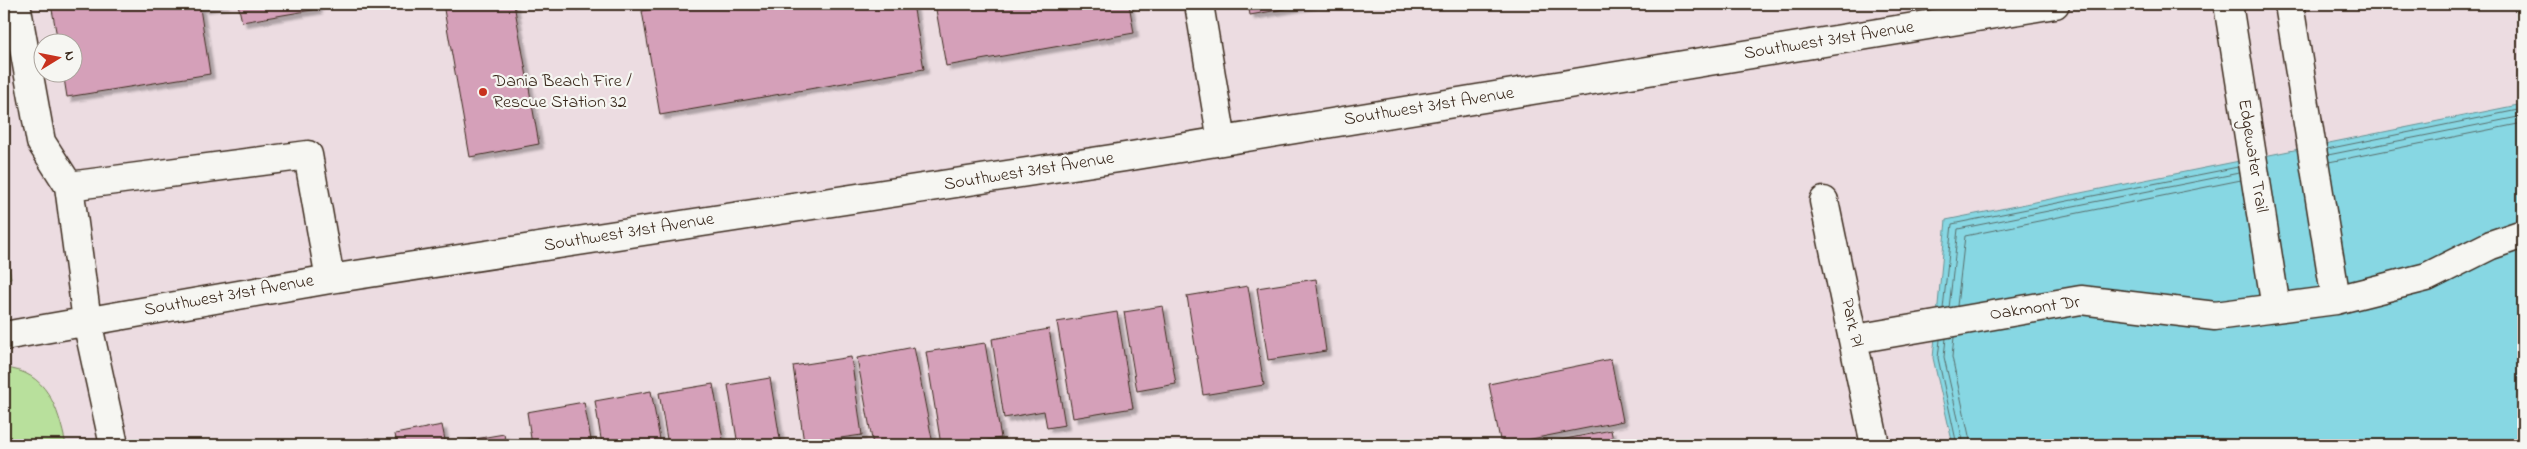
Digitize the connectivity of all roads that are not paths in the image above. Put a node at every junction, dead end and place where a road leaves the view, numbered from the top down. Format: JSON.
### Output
{"nodes":[{"id":1,"x":16,"y":4,"type":"edge"},
{"id":2,"x":1199,"y":4,"type":"edge"},
{"id":3,"x":2055,"y":4,"type":"edge"},
{"id":4,"x":2228,"y":4,"type":"edge"},
{"id":5,"x":2289,"y":4,"type":"edge"},
{"id":6,"x":1222,"y":141,"type":"junction"},
{"id":7,"x":69,"y":186,"type":"junction"},
{"id":8,"x":1824,"y":201,"type":"dead end"},
{"id":9,"x":2523,"y":234,"type":"edge"},
{"id":10,"x":330,"y":279,"type":"junction"},
{"id":11,"x":2336,"y":300,"type":"junction"},
{"id":12,"x":2276,"y":308,"type":"junction"},
{"id":13,"x":87,"y":321,"type":"junction"},
{"id":14,"x":4,"y":336,"type":"edge"},
{"id":15,"x":1855,"y":339,"type":"junction"},
{"id":16,"x":114,"y":445,"type":"edge"},
{"id":17,"x":1875,"y":445,"type":"edge"}],
"edges":[{"from":1,"to":7,"type":"street"},
{"from":2,"to":6,"type":"street"},
{"from":3,"to":6,"type":"street","name":"Southwest 31st Avenue"},
{"from":4,"to":12,"type":"street","name":"Edgewater Trail"},
{"from":5,"to":11,"type":"street"},
{"from":6,"to":10,"type":"street","name":"Southwest 31st Avenue"},
{"from":7,"to":10,"type":"street"},
{"from":7,"to":13,"type":"street"},
{"from":8,"to":15,"type":"street","name":"Park Pl"},
{"from":9,"to":11,"type":"street"},
{"from":10,"to":13,"type":"street","name":"Southwest 31st Avenue"},
{"from":11,"to":12,"type":"street","name":"Oakmont Dr"},
{"from":12,"to":15,"type":"street","name":"Oakmont Dr"},
{"from":13,"to":14,"type":"street","name":"Southwest 31st Avenue"},
{"from":13,"to":16,"type":"street"},
{"from":15,"to":17,"type":"street","name":"Park Pl"}]}
